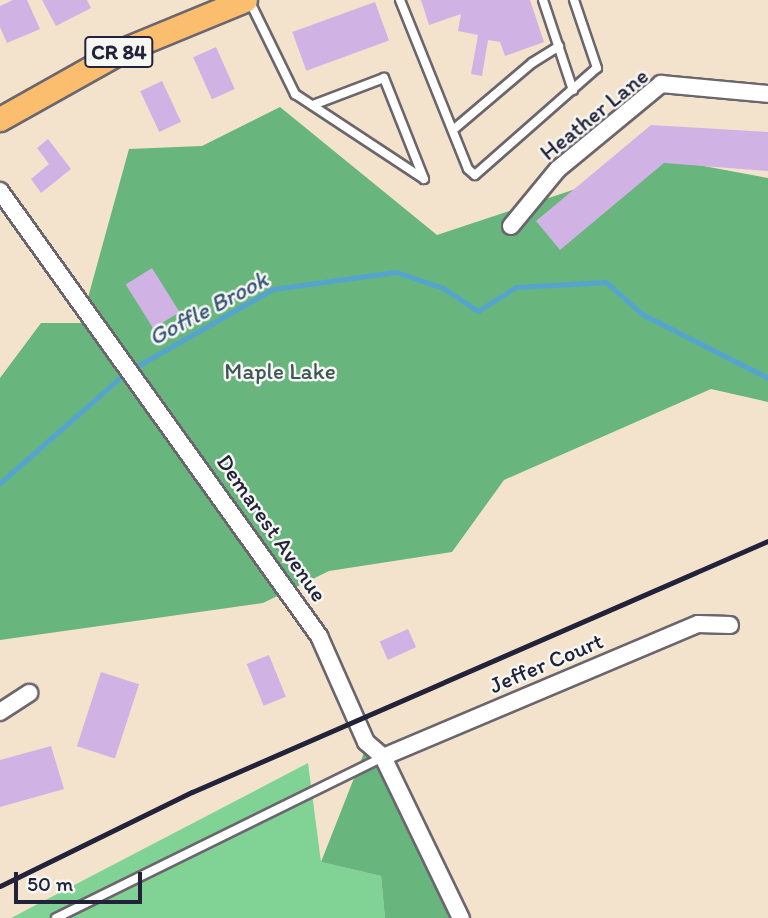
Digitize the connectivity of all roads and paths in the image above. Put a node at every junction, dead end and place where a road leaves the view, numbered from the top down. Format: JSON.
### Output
{"nodes":[{"id":1,"x":247,"y":0,"type":"edge"},
{"id":2,"x":400,"y":0,"type":"edge"},
{"id":3,"x":543,"y":0,"type":"edge"},
{"id":4,"x":574,"y":0,"type":"edge"},
{"id":5,"x":559,"y":46,"type":"junction"},
{"id":6,"x":573,"y":90,"type":"junction"},
{"id":7,"x":768,"y":94,"type":"edge"},
{"id":8,"x":313,"y":105,"type":"junction"},
{"id":9,"x":0,"y":119,"type":"edge"},
{"id":10,"x":453,"y":131,"type":"junction"},
{"id":11,"x":0,"y":191,"type":"edge"},
{"id":12,"x":511,"y":226,"type":"dead end"},
{"id":13,"x":730,"y":625,"type":"dead end"},
{"id":14,"x":29,"y":693,"type":"dead end"},
{"id":15,"x":0,"y":712,"type":"edge"},
{"id":16,"x":383,"y":757,"type":"junction"},
{"id":17,"x":55,"y":918,"type":"edge"},
{"id":18,"x":461,"y":918,"type":"edge"}],
"edges":[{"from":1,"to":8,"type":"lane"},
{"from":1,"to":9,"type":"main road","number":"CR 84"},
{"from":2,"to":10,"type":"lane"},
{"from":3,"to":5,"type":"lane"},
{"from":4,"to":6,"type":"lane"},
{"from":5,"to":6,"type":"lane"},
{"from":5,"to":10,"type":"lane"},
{"from":6,"to":10,"type":"lane"},
{"from":7,"to":12,"type":"street","name":"Heather Lane"},
{"from":8,"to":8,"type":"lane"},
{"from":11,"to":16,"type":"street","name":"Demarest Avenue"},
{"from":13,"to":16,"type":"street","name":"Jeffer Court"},
{"from":14,"to":15,"type":"street"},
{"from":16,"to":17,"type":"lane"},
{"from":16,"to":18,"type":"street","name":"Demarest Avenue"}]}
